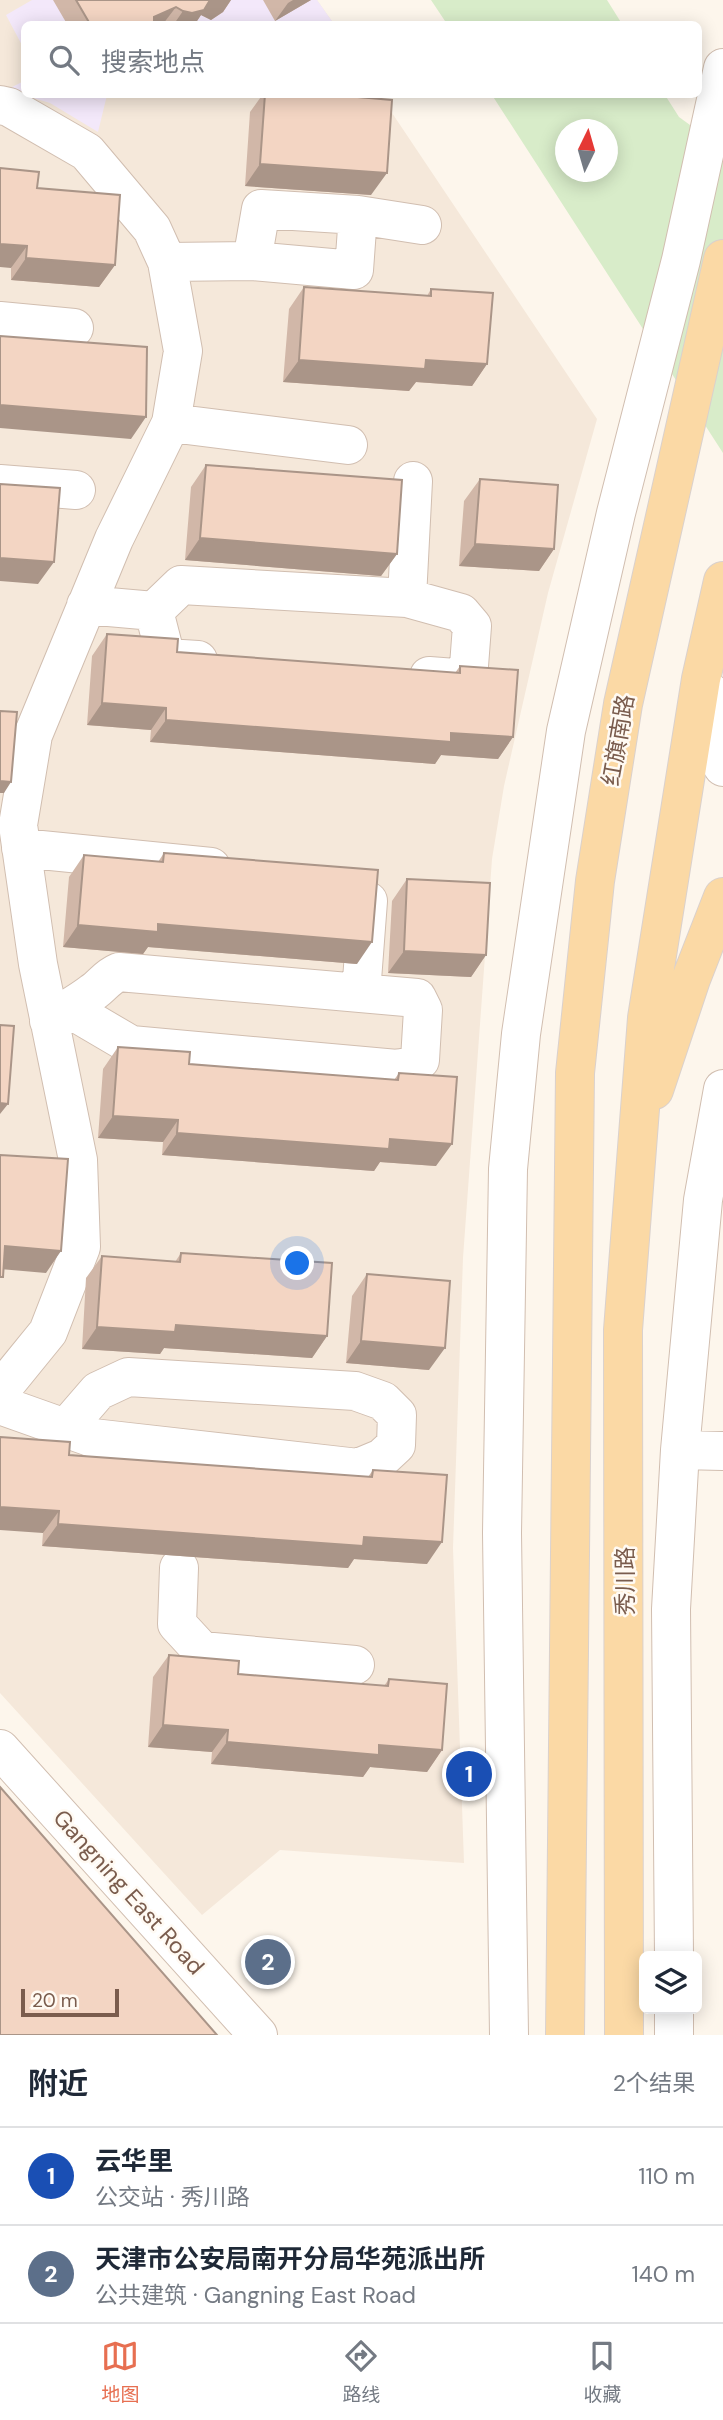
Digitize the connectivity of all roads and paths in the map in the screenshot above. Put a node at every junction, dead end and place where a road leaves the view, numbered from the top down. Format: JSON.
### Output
{"nodes":[{"id":1,"x":723,"y":68,"type":"edge"},
{"id":2,"x":0,"y":105,"type":"edge"},
{"id":3,"x":358,"y":215,"type":"junction"},
{"id":4,"x":422,"y":225,"type":"dead end"},
{"id":5,"x":723,"y":259,"type":"edge"},
{"id":6,"x":252,"y":261,"type":"junction"},
{"id":7,"x":167,"y":262,"type":"junction"},
{"id":8,"x":0,"y":321,"type":"edge"},
{"id":9,"x":74,"y":328,"type":"dead end"},
{"id":10,"x":171,"y":423,"type":"junction"},
{"id":11,"x":348,"y":445,"type":"dead end"},
{"id":12,"x":414,"y":481,"type":"dead end"},
{"id":13,"x":0,"y":484,"type":"edge"},
{"id":14,"x":76,"y":491,"type":"dead end"},
{"id":15,"x":723,"y":581,"type":"edge"},
{"id":16,"x":407,"y":598,"type":"junction"},
{"id":17,"x":86,"y":605,"type":"junction"},
{"id":18,"x":154,"y":611,"type":"junction"},
{"id":19,"x":723,"y":626,"type":"edge"},
{"id":20,"x":234,"y":663,"type":"edge"},
{"id":21,"x":400,"y":674,"type":"edge"},
{"id":22,"x":723,"y":767,"type":"edge"},
{"id":23,"x":21,"y":848,"type":"junction"},
{"id":24,"x":239,"y":870,"type":"edge"},
{"id":25,"x":348,"y":880,"type":"edge"},
{"id":26,"x":723,"y":897,"type":"edge"},
{"id":27,"x":361,"y":993,"type":"junction"},
{"id":28,"x":59,"y":1014,"type":"junction"},
{"id":29,"x":723,"y":1089,"type":"edge"},
{"id":30,"x":640,"y":1128,"type":"junction"},
{"id":31,"x":0,"y":1391,"type":"edge"},
{"id":32,"x":0,"y":1405,"type":"edge"},
{"id":33,"x":66,"y":1428,"type":"junction"},
{"id":34,"x":680,"y":1450,"type":"junction"},
{"id":35,"x":723,"y":1451,"type":"edge"},
{"id":36,"x":179,"y":1568,"type":"dead end"},
{"id":37,"x":355,"y":1665,"type":"dead end"},
{"id":38,"x":0,"y":1749,"type":"edge"},
{"id":39,"x":674,"y":1951,"type":"edge"},
{"id":40,"x":674,"y":2014,"type":"edge"},
{"id":41,"x":258,"y":2035,"type":"edge"},
{"id":42,"x":509,"y":2035,"type":"edge"},
{"id":43,"x":565,"y":2035,"type":"edge"},
{"id":44,"x":624,"y":2035,"type":"edge"},
{"id":45,"x":674,"y":2035,"type":"edge"}],
"edges":[{"from":1,"to":42,"type":"street"},
{"from":2,"to":7,"type":"street"},
{"from":3,"to":4,"type":"street"},
{"from":3,"to":6,"type":"street"},
{"from":3,"to":6,"type":"street"},
{"from":5,"to":43,"type":"main road","name":"红旗南路"},
{"from":6,"to":7,"type":"street"},
{"from":7,"to":10,"type":"street"},
{"from":8,"to":9,"type":"street"},
{"from":10,"to":11,"type":"street"},
{"from":10,"to":17,"type":"street"},
{"from":12,"to":16,"type":"street"},
{"from":13,"to":14,"type":"street"},
{"from":15,"to":30,"type":"main road"},
{"from":16,"to":18,"type":"street"},
{"from":16,"to":21,"type":"street"},
{"from":17,"to":18,"type":"street"},
{"from":17,"to":23,"type":"street"},
{"from":18,"to":20,"type":"street"},
{"from":19,"to":22,"type":"street"},
{"from":23,"to":24,"type":"street"},
{"from":23,"to":28,"type":"street"},
{"from":25,"to":27,"type":"street"},
{"from":26,"to":30,"type":"main road"},
{"from":27,"to":28,"type":"street"},
{"from":27,"to":28,"type":"street"},
{"from":28,"to":31,"type":"street"},
{"from":29,"to":34,"type":"street"},
{"from":30,"to":44,"type":"main road","name":"秀川路"},
{"from":32,"to":33,"type":"street"},
{"from":33,"to":33,"type":"street"},
{"from":34,"to":35,"type":"street"},
{"from":34,"to":39,"type":"street"},
{"from":36,"to":37,"type":"street"},
{"from":38,"to":41,"type":"street","name":"Gangning East Road"},
{"from":40,"to":45,"type":"street"}]}
